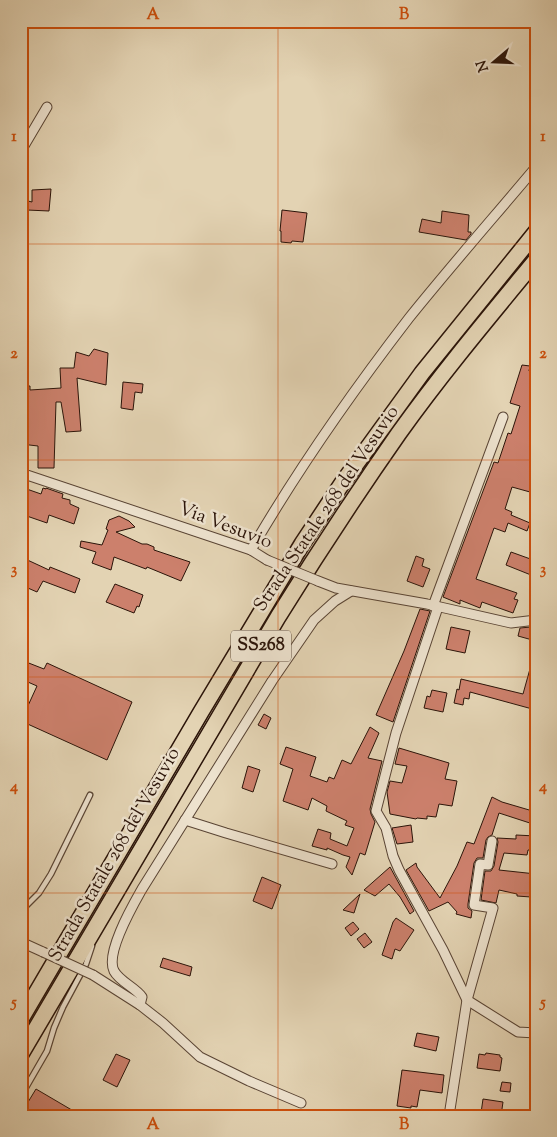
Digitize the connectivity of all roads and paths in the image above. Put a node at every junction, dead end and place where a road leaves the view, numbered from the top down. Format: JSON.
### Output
{"nodes":[{"id":1,"x":47,"y":106,"type":"dead end"},
{"id":2,"x":21,"y":151,"type":"edge"},
{"id":3,"x":536,"y":167,"type":"edge"},
{"id":4,"x":536,"y":232,"type":"edge"},
{"id":5,"x":536,"y":260,"type":"edge"},
{"id":6,"x":503,"y":417,"type":"dead end"},
{"id":7,"x":21,"y":473,"type":"edge"},
{"id":8,"x":251,"y":550,"type":"junction"},
{"id":9,"x":351,"y":591,"type":"junction"},
{"id":10,"x":436,"y":606,"type":"junction"},
{"id":11,"x":536,"y":620,"type":"edge"},
{"id":12,"x":90,"y":795,"type":"dead end"},
{"id":13,"x":185,"y":820,"type":"junction"},
{"id":14,"x":492,"y":841,"type":"dead end"},
{"id":15,"x":332,"y":864,"type":"dead end"},
{"id":16,"x":21,"y":911,"type":"edge"},
{"id":17,"x":103,"y":916,"type":"junction"},
{"id":18,"x":21,"y":942,"type":"edge"},
{"id":19,"x":467,"y":1000,"type":"junction"},
{"id":20,"x":140,"y":1005,"type":"junction"},
{"id":21,"x":21,"y":1018,"type":"edge"},
{"id":22,"x":536,"y":1033,"type":"edge"},
{"id":23,"x":21,"y":1054,"type":"edge"},
{"id":24,"x":21,"y":1096,"type":"edge"},
{"id":25,"x":301,"y":1103,"type":"dead end"},
{"id":26,"x":449,"y":1116,"type":"edge"}],
"edges":[{"from":1,"to":2,"type":"street"},
{"from":3,"to":8,"type":"street"},
{"from":4,"to":21,"type":"highway","name":"Strada Statale 268 del Vesuvio","number":"SS268"},
{"from":5,"to":17,"type":"highway","name":"Strada Statale 268 del Vesuvio","number":"SS268"},
{"from":6,"to":10,"type":"street"},
{"from":7,"to":8,"type":"street","name":"Via Vesuvio"},
{"from":8,"to":9,"type":"street","name":"Via Vesuvio","bridge":true},
{"from":9,"to":10,"type":"street","name":"Via Vesuvio"},
{"from":9,"to":13,"type":"street"},
{"from":10,"to":11,"type":"street","name":"Via Vesuvio"},
{"from":10,"to":19,"type":"street"},
{"from":12,"to":16,"type":"lane"},
{"from":13,"to":15,"type":"street"},
{"from":13,"to":20,"type":"street"},
{"from":14,"to":19,"type":"street"},
{"from":17,"to":23,"type":"highway","name":"Strada Statale 268 del Vesuvio","number":"SS268"},
{"from":17,"to":24,"type":"lane"},
{"from":18,"to":20,"type":"street","bridge":true},
{"from":19,"to":22,"type":"street"},
{"from":19,"to":26,"type":"street"},
{"from":20,"to":25,"type":"street"}]}
